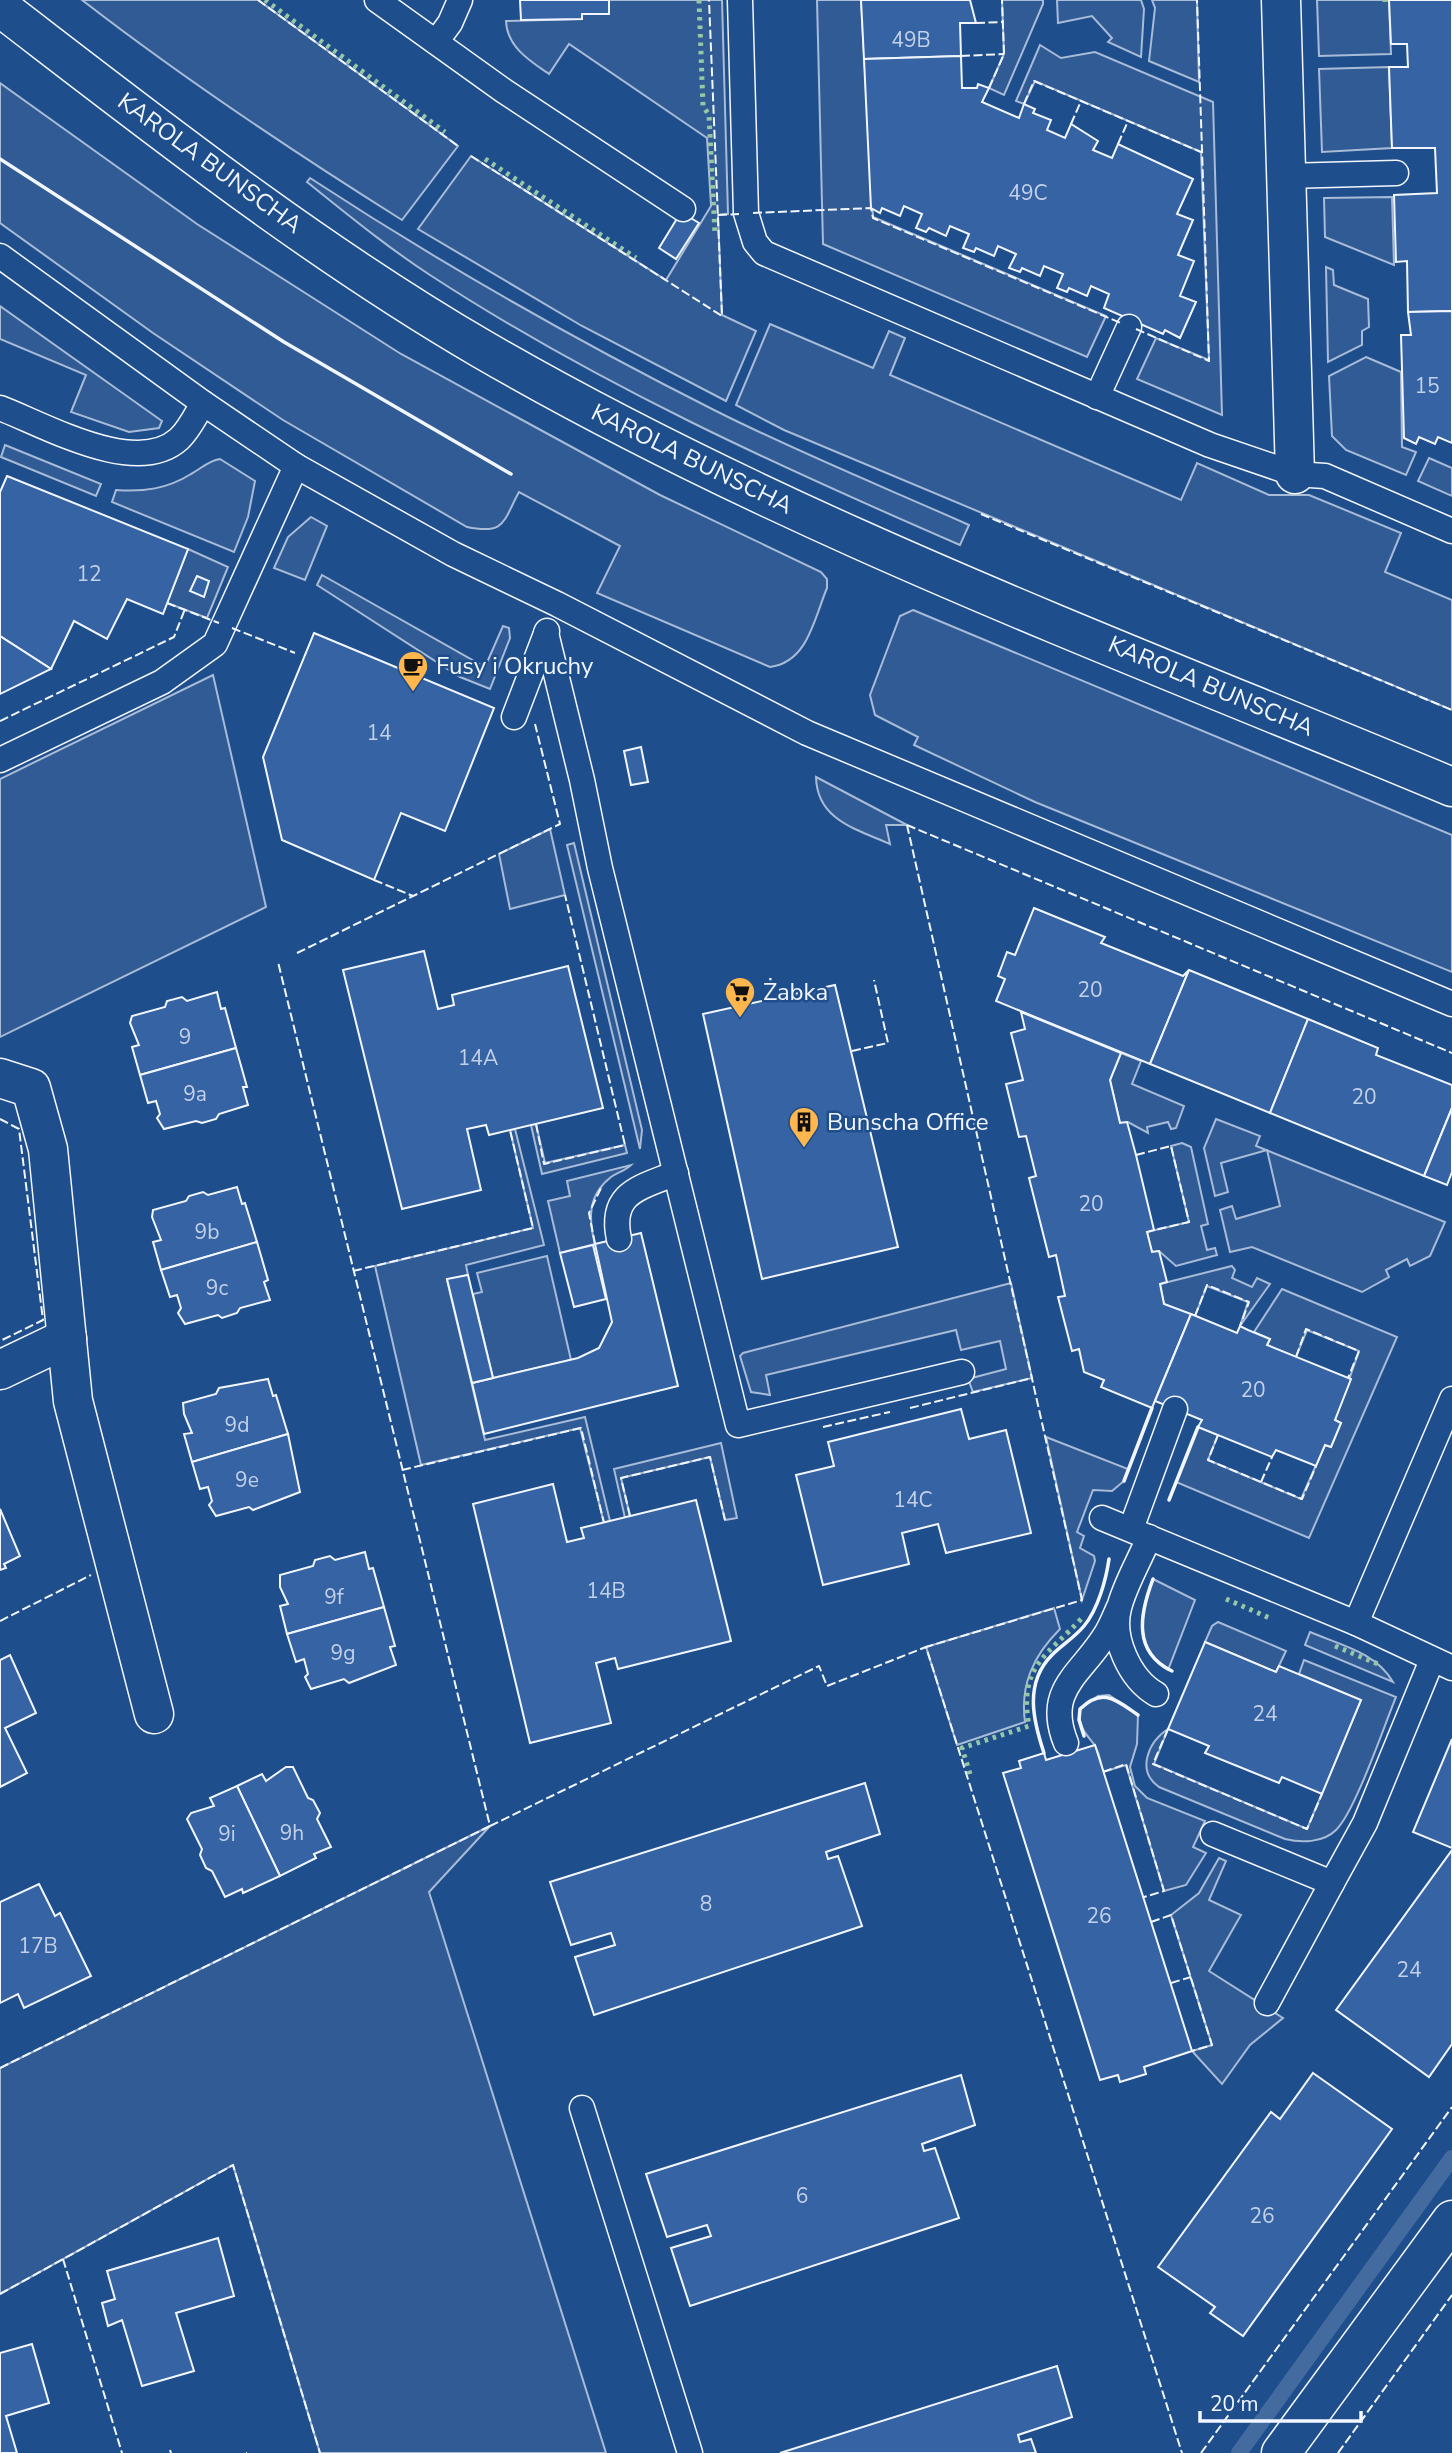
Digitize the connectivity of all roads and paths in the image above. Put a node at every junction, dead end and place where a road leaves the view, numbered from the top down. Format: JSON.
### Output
{"nodes":[{"id":1,"x":377,"y":0,"type":"edge"},
{"id":2,"x":460,"y":0,"type":"edge"},
{"id":3,"x":740,"y":0,"type":"edge"},
{"id":4,"x":1281,"y":0,"type":"edge"},
{"id":5,"x":0,"y":7,"type":"edge"},
{"id":6,"x":436,"y":42,"type":"junction"},
{"id":7,"x":1395,"y":173,"type":"dead end"},
{"id":8,"x":1286,"y":176,"type":"junction"},
{"id":9,"x":683,"y":209,"type":"dead end"},
{"id":10,"x":0,"y":256,"type":"edge"},
{"id":11,"x":1129,"y":327,"type":"dead end"},
{"id":12,"x":1097,"y":397,"type":"junction"},
{"id":13,"x":203,"y":403,"type":"junction"},
{"id":14,"x":0,"y":408,"type":"edge"},
{"id":15,"x":296,"y":466,"type":"junction"},
{"id":16,"x":1294,"y":474,"type":"junction"},
{"id":17,"x":1452,"y":531,"type":"edge"},
{"id":18,"x":557,"y":604,"type":"junction"},
{"id":19,"x":546,"y":633,"type":"junction"},
{"id":20,"x":514,"y":717,"type":"dead end"},
{"id":21,"x":0,"y":760,"type":"edge"},
{"id":22,"x":1452,"y":787,"type":"edge"},
{"id":23,"x":1452,"y":1004,"type":"edge"},
{"id":24,"x":0,"y":1078,"type":"edge"},
{"id":25,"x":676,"y":1173,"type":"junction"},
{"id":26,"x":619,"y":1239,"type":"dead end"},
{"id":27,"x":67,"y":1338,"type":"junction"},
{"id":28,"x":0,"y":1370,"type":"edge"},
{"id":29,"x":962,"y":1371,"type":"dead end"},
{"id":30,"x":1452,"y":1399,"type":"edge"},
{"id":31,"x":1175,"y":1409,"type":"dead end"},
{"id":32,"x":1102,"y":1518,"type":"dead end"},
{"id":33,"x":1140,"y":1533,"type":"junction"},
{"id":34,"x":1118,"y":1609,"type":"junction"},
{"id":35,"x":1356,"y":1623,"type":"junction"},
{"id":36,"x":1442,"y":1664,"type":"edge"},
{"id":37,"x":1156,"y":1695,"type":"dead end"},
{"id":38,"x":154,"y":1714,"type":"dead end"},
{"id":39,"x":1066,"y":1743,"type":"dead end"},
{"id":40,"x":1213,"y":1834,"type":"dead end"},
{"id":41,"x":1332,"y":1883,"type":"junction"},
{"id":42,"x":1267,"y":2003,"type":"dead end"},
{"id":43,"x":582,"y":2108,"type":"dead end"},
{"id":44,"x":1452,"y":2220,"type":"edge"},
{"id":45,"x":690,"y":2453,"type":"edge"},
{"id":46,"x":1281,"y":2453,"type":"edge"}],
"edges":[{"from":1,"to":6,"type":"lane"},
{"from":2,"to":6,"type":"lane"},
{"from":3,"to":12,"type":"lane"},
{"from":4,"to":8,"type":"main road"},
{"from":5,"to":22,"type":"main road","name":"KAROLA BUNSCHA"},
{"from":6,"to":9,"type":"lane"},
{"from":7,"to":8,"type":"lane"},
{"from":8,"to":16,"type":"main road"},
{"from":10,"to":13,"type":"lane"},
{"from":11,"to":12,"type":"lane"},
{"from":12,"to":16,"type":"lane"},
{"from":13,"to":14,"type":"lane"},
{"from":13,"to":15,"type":"lane"},
{"from":15,"to":18,"type":"lane"},
{"from":15,"to":21,"type":"lane"},
{"from":16,"to":17,"type":"lane"},
{"from":18,"to":19,"type":"lane"},
{"from":18,"to":23,"type":"lane"},
{"from":19,"to":20,"type":"lane"},
{"from":19,"to":25,"type":"lane"},
{"from":24,"to":27,"type":"main road"},
{"from":25,"to":26,"type":"lane"},
{"from":25,"to":29,"type":"lane"},
{"from":27,"to":28,"type":"main road"},
{"from":27,"to":38,"type":"main road"},
{"from":30,"to":35,"type":"lane"},
{"from":31,"to":33,"type":"lane"},
{"from":32,"to":33,"type":"lane"},
{"from":33,"to":34,"type":"lane"},
{"from":33,"to":35,"type":"lane"},
{"from":34,"to":37,"type":"lane"},
{"from":34,"to":39,"type":"lane"},
{"from":35,"to":36,"type":"lane"},
{"from":36,"to":41,"type":"lane"},
{"from":40,"to":41,"type":"lane"},
{"from":41,"to":42,"type":"lane"},
{"from":43,"to":45,"type":"lane"},
{"from":44,"to":46,"type":"main road"}]}
